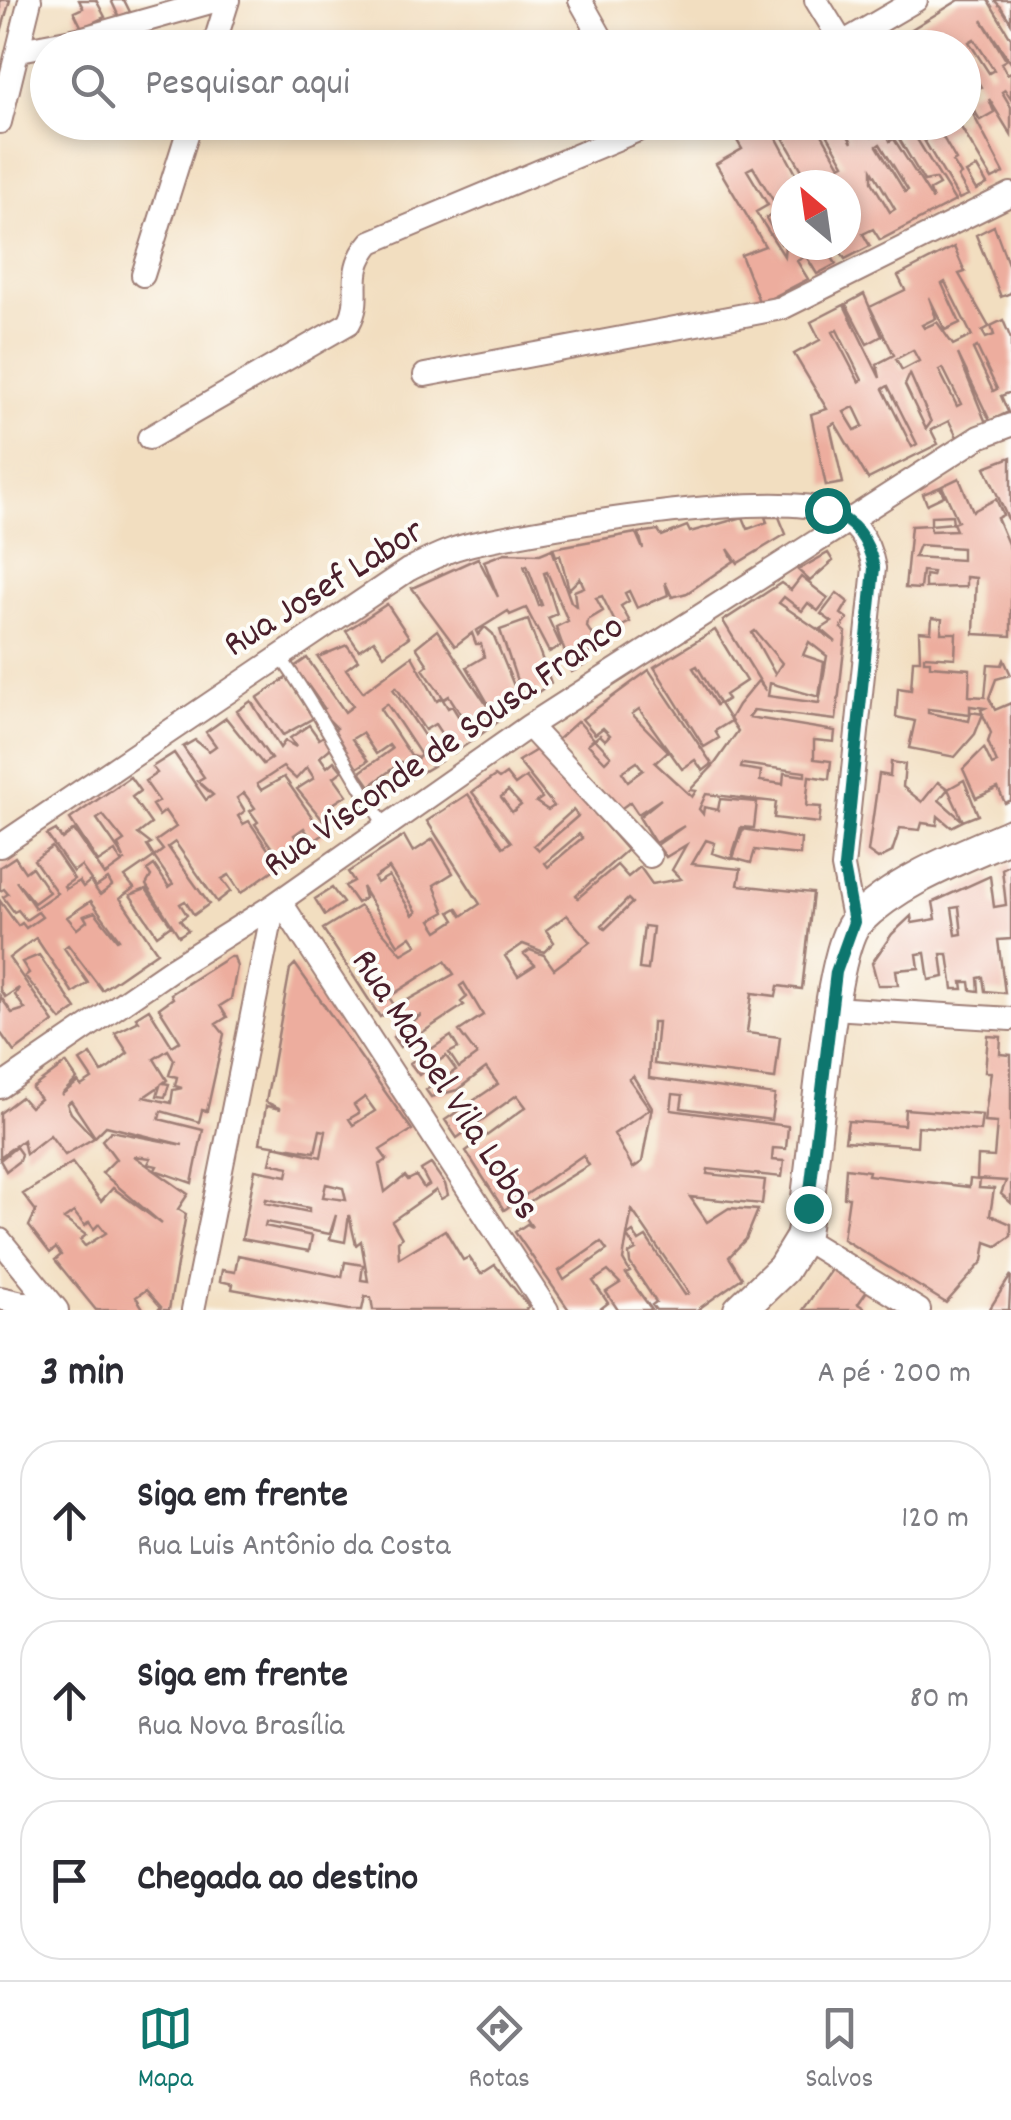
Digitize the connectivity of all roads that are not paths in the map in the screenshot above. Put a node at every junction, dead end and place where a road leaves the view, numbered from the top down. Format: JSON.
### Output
{"nodes":[{"id":1,"x":30,"y":0,"type":"edge"},
{"id":2,"x":218,"y":0,"type":"edge"},
{"id":3,"x":228,"y":0,"type":"edge"},
{"id":4,"x":580,"y":0,"type":"edge"},
{"id":5,"x":816,"y":0,"type":"edge"},
{"id":6,"x":916,"y":0,"type":"edge"},
{"id":7,"x":111,"y":30,"type":"edge"},
{"id":8,"x":219,"y":30,"type":"edge"},
{"id":9,"x":597,"y":30,"type":"edge"},
{"id":10,"x":831,"y":30,"type":"edge"},
{"id":11,"x":866,"y":30,"type":"edge"},
{"id":12,"x":30,"y":48,"type":"edge"},
{"id":13,"x":20,"y":50,"type":"junction"},
{"id":14,"x":0,"y":122,"type":"edge"},
{"id":15,"x":185,"y":140,"type":"edge"},
{"id":16,"x":612,"y":140,"type":"edge"},
{"id":17,"x":1011,"y":194,"type":"edge"},
{"id":18,"x":143,"y":276,"type":"dead end"},
{"id":19,"x":426,"y":375,"type":"dead end"},
{"id":20,"x":1011,"y":424,"type":"edge"},
{"id":21,"x":149,"y":438,"type":"dead end"},
{"id":22,"x":848,"y":520,"type":"junction"},
{"id":23,"x":281,"y":658,"type":"junction"},
{"id":24,"x":529,"y":726,"type":"junction"},
{"id":25,"x":384,"y":824,"type":"junction"},
{"id":26,"x":1011,"y":834,"type":"edge"},
{"id":27,"x":0,"y":846,"type":"edge"},
{"id":28,"x":650,"y":856,"type":"dead end"},
{"id":29,"x":277,"y":903,"type":"junction"},
{"id":30,"x":854,"y":922,"type":"junction"},
{"id":31,"x":832,"y":1008,"type":"junction"},
{"id":32,"x":1011,"y":1019,"type":"edge"},
{"id":33,"x":0,"y":1087,"type":"edge"},
{"id":34,"x":802,"y":1238,"type":"junction"},
{"id":35,"x":0,"y":1240,"type":"edge"},
{"id":36,"x":0,"y":1298,"type":"edge"},
{"id":37,"x":55,"y":1310,"type":"edge"},
{"id":38,"x":193,"y":1310,"type":"edge"},
{"id":39,"x":546,"y":1310,"type":"edge"},
{"id":40,"x":740,"y":1310,"type":"edge"},
{"id":41,"x":919,"y":1310,"type":"edge"}],
"edges":[{"from":1,"to":13,"type":"street"},
{"from":2,"to":7,"type":"street"},
{"from":3,"to":8,"type":"street"},
{"from":4,"to":9,"type":"street"},
{"from":5,"to":10,"type":"street"},
{"from":6,"to":11,"type":"street"},
{"from":12,"to":13,"type":"street"},
{"from":13,"to":14,"type":"street"},
{"from":15,"to":18,"type":"street"},
{"from":16,"to":21,"type":"street"},
{"from":17,"to":19,"type":"street"},
{"from":20,"to":22,"type":"street","name":"Rua Visconde de Sousa Franco"},
{"from":22,"to":23,"type":"street","name":"Rua Josef Labor"},
{"from":22,"to":24,"type":"street","name":"Rua Visconde de Sousa Franco"},
{"from":22,"to":30,"type":"street"},
{"from":23,"to":25,"type":"lane"},
{"from":23,"to":27,"type":"street","name":"Rua Josef Labor"},
{"from":24,"to":25,"type":"street","name":"Rua Visconde de Sousa Franco"},
{"from":24,"to":28,"type":"street"},
{"from":25,"to":29,"type":"street","name":"Rua Visconde de Sousa Franco"},
{"from":26,"to":30,"type":"main road"},
{"from":29,"to":33,"type":"street"},
{"from":29,"to":38,"type":"street","name":"Rua Visconde de Sousa Franco"},
{"from":29,"to":39,"type":"street","name":"Rua Manoel Vila Lobos"},
{"from":30,"to":31,"type":"main road"},
{"from":31,"to":32,"type":"street"},
{"from":31,"to":34,"type":"main road"},
{"from":34,"to":40,"type":"main road"},
{"from":34,"to":41,"type":"street"},
{"from":35,"to":37,"type":"street"},
{"from":36,"to":37,"type":"street"}]}
